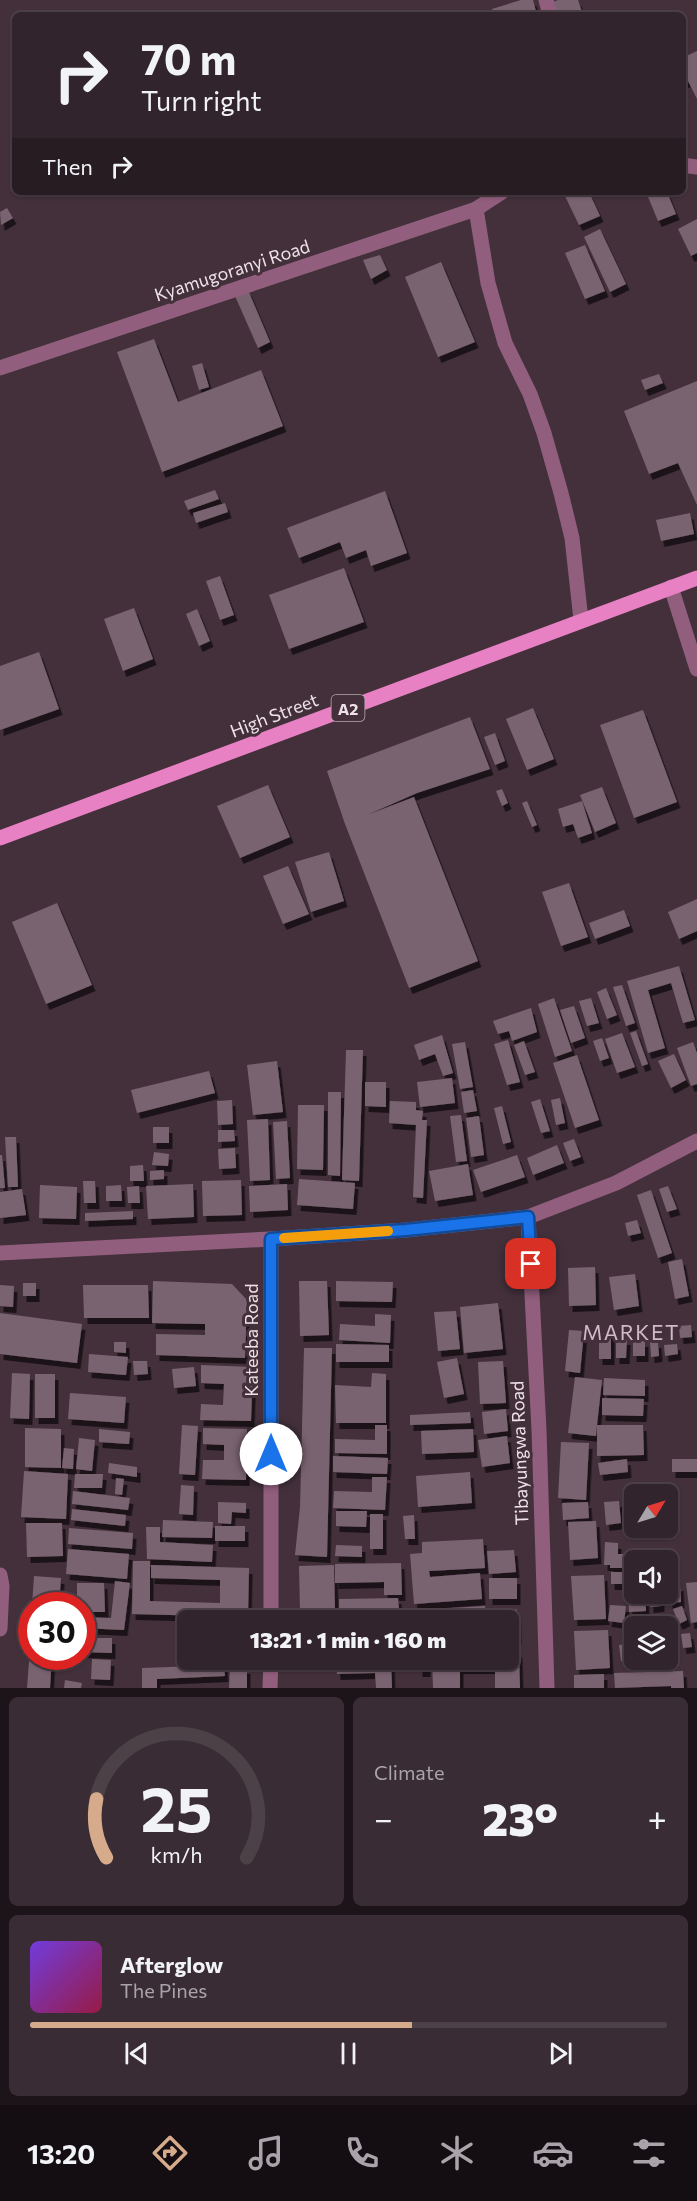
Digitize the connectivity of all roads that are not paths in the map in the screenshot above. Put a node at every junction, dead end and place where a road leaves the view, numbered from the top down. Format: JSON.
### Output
{"nodes":[{"id":1,"x":497,"y":195,"type":"edge"},
{"id":2,"x":476,"y":208,"type":"junction"},
{"id":3,"x":0,"y":368,"type":"edge"},
{"id":4,"x":697,"y":578,"type":"edge"},
{"id":5,"x":670,"y":587,"type":"junction"},
{"id":6,"x":581,"y":620,"type":"junction"},
{"id":7,"x":697,"y":669,"type":"edge"},
{"id":8,"x":0,"y":838,"type":"edge"},
{"id":9,"x":697,"y":1142,"type":"edge"},
{"id":10,"x":528,"y":1217,"type":"junction"},
{"id":11,"x":271,"y":1239,"type":"junction"},
{"id":12,"x":0,"y":1253,"type":"edge"},
{"id":13,"x":0,"y":1575,"type":"edge"},
{"id":14,"x":271,"y":1610,"type":"edge"},
{"id":15,"x":0,"y":1629,"type":"edge"},
{"id":16,"x":271,"y":1670,"type":"edge"},
{"id":17,"x":270,"y":1688,"type":"edge"},
{"id":18,"x":547,"y":1688,"type":"edge"}],
"edges":[{"from":1,"to":2,"type":"street","name":"Kyamugoranyi Road"},
{"from":2,"to":3,"type":"street","name":"Kyamugoranyi Road"},
{"from":2,"to":6,"type":"street"},
{"from":4,"to":5,"type":"main road","name":"High Street","number":"A2"},
{"from":5,"to":6,"type":"main road","name":"High Street","number":"A2"},
{"from":5,"to":7,"type":"street"},
{"from":6,"to":8,"type":"main road","name":"High Street","number":"A2"},
{"from":9,"to":10,"type":"street"},
{"from":10,"to":11,"type":"street"},
{"from":10,"to":18,"type":"street","name":"Tibayungwa Road"},
{"from":11,"to":12,"type":"street"},
{"from":11,"to":14,"type":"street","name":"Kateeba Road"},
{"from":13,"to":15,"type":"street"},
{"from":16,"to":17,"type":"street"}]}
